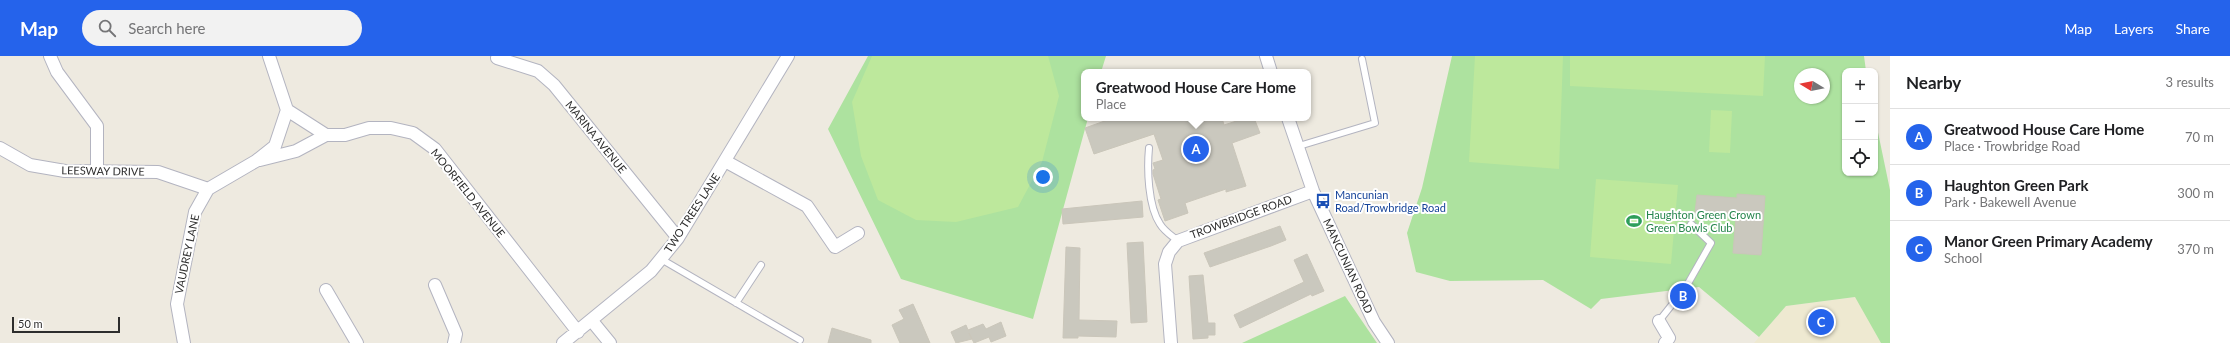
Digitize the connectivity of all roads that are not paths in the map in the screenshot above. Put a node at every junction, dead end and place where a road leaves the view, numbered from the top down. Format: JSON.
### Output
{"nodes":[{"id":1,"x":50,"y":56,"type":"edge"},
{"id":2,"x":269,"y":56,"type":"edge"},
{"id":3,"x":788,"y":56,"type":"edge"},
{"id":4,"x":1266,"y":56,"type":"edge"},
{"id":5,"x":497,"y":58,"type":"dead end"},
{"id":6,"x":1362,"y":59,"type":"dead end"},
{"id":7,"x":1271,"y":69,"type":"edge"},
{"id":8,"x":287,"y":110,"type":"junction"},
{"id":9,"x":1289,"y":121,"type":"edge"},
{"id":10,"x":326,"y":135,"type":"junction"},
{"id":11,"x":1298,"y":146,"type":"junction"},
{"id":12,"x":0,"y":148,"type":"edge"},
{"id":13,"x":1149,"y":148,"type":"dead end"},
{"id":14,"x":256,"y":161,"type":"junction"},
{"id":15,"x":725,"y":161,"type":"junction"},
{"id":16,"x":97,"y":172,"type":"junction"},
{"id":17,"x":208,"y":189,"type":"junction"},
{"id":18,"x":1313,"y":191,"type":"junction"},
{"id":19,"x":1691,"y":224,"type":"dead end"},
{"id":20,"x":858,"y":233,"type":"dead end"},
{"id":21,"x":678,"y":238,"type":"junction"},
{"id":22,"x":1178,"y":241,"type":"junction"},
{"id":23,"x":661,"y":259,"type":"junction"},
{"id":24,"x":761,"y":265,"type":"dead end"},
{"id":25,"x":435,"y":285,"type":"dead end"},
{"id":26,"x":326,"y":290,"type":"dead end"},
{"id":27,"x":736,"y":303,"type":"junction"},
{"id":28,"x":592,"y":321,"type":"junction"},
{"id":29,"x":1659,"y":321,"type":"joint"},
{"id":30,"x":578,"y":332,"type":"junction"},
{"id":31,"x":800,"y":340,"type":"dead end"},
{"id":32,"x":184,"y":343,"type":"edge"},
{"id":33,"x":357,"y":343,"type":"edge"},
{"id":34,"x":454,"y":343,"type":"edge"},
{"id":35,"x":563,"y":343,"type":"edge"},
{"id":36,"x":610,"y":343,"type":"edge"},
{"id":37,"x":1171,"y":343,"type":"edge"},
{"id":38,"x":1388,"y":343,"type":"edge"},
{"id":39,"x":1665,"y":343,"type":"edge"}],
"edges":[{"from":1,"to":16,"type":"street"},
{"from":2,"to":8,"type":"street"},
{"from":3,"to":15,"type":"street","name":"TWO TREES LANE"},
{"from":4,"to":7,"type":"street"},
{"from":5,"to":21,"type":"street","name":"MARINA AVENUE"},
{"from":6,"to":11,"type":"lane"},
{"from":8,"to":10,"type":"street"},
{"from":8,"to":14,"type":"street"},
{"from":9,"to":11,"type":"street","name":"MANCUNIAN ROAD"},
{"from":10,"to":14,"type":"street"},
{"from":10,"to":30,"type":"street","name":"MOORFIELD AVENUE"},
{"from":11,"to":18,"type":"street","name":"MANCUNIAN ROAD"},
{"from":12,"to":16,"type":"street","name":"LEESWAY DRIVE"},
{"from":13,"to":22,"type":"lane"},
{"from":14,"to":17,"type":"street"},
{"from":15,"to":20,"type":"street"},
{"from":15,"to":21,"type":"street","name":"TWO TREES LANE"},
{"from":16,"to":17,"type":"street","name":"LEESWAY DRIVE"},
{"from":17,"to":32,"type":"street","name":"VAUDREY LANE"},
{"from":18,"to":22,"type":"street","name":"TROWBRIDGE ROAD"},
{"from":18,"to":38,"type":"street","name":"MANCUNIAN ROAD"},
{"from":19,"to":29,"type":"lane"},
{"from":21,"to":23,"type":"street","name":"TWO TREES LANE"},
{"from":22,"to":37,"type":"street","name":"TROWBRIDGE ROAD"},
{"from":23,"to":27,"type":"lane"},
{"from":23,"to":28,"type":"street","name":"TWO TREES LANE"},
{"from":24,"to":27,"type":"lane"},
{"from":25,"to":34,"type":"street"},
{"from":26,"to":33,"type":"street"},
{"from":27,"to":31,"type":"lane"},
{"from":28,"to":30,"type":"street","name":"TWO TREES LANE"},
{"from":28,"to":36,"type":"street"},
{"from":29,"to":39,"type":"street"},
{"from":30,"to":35,"type":"street","name":"TWO TREES LANE"}]}
